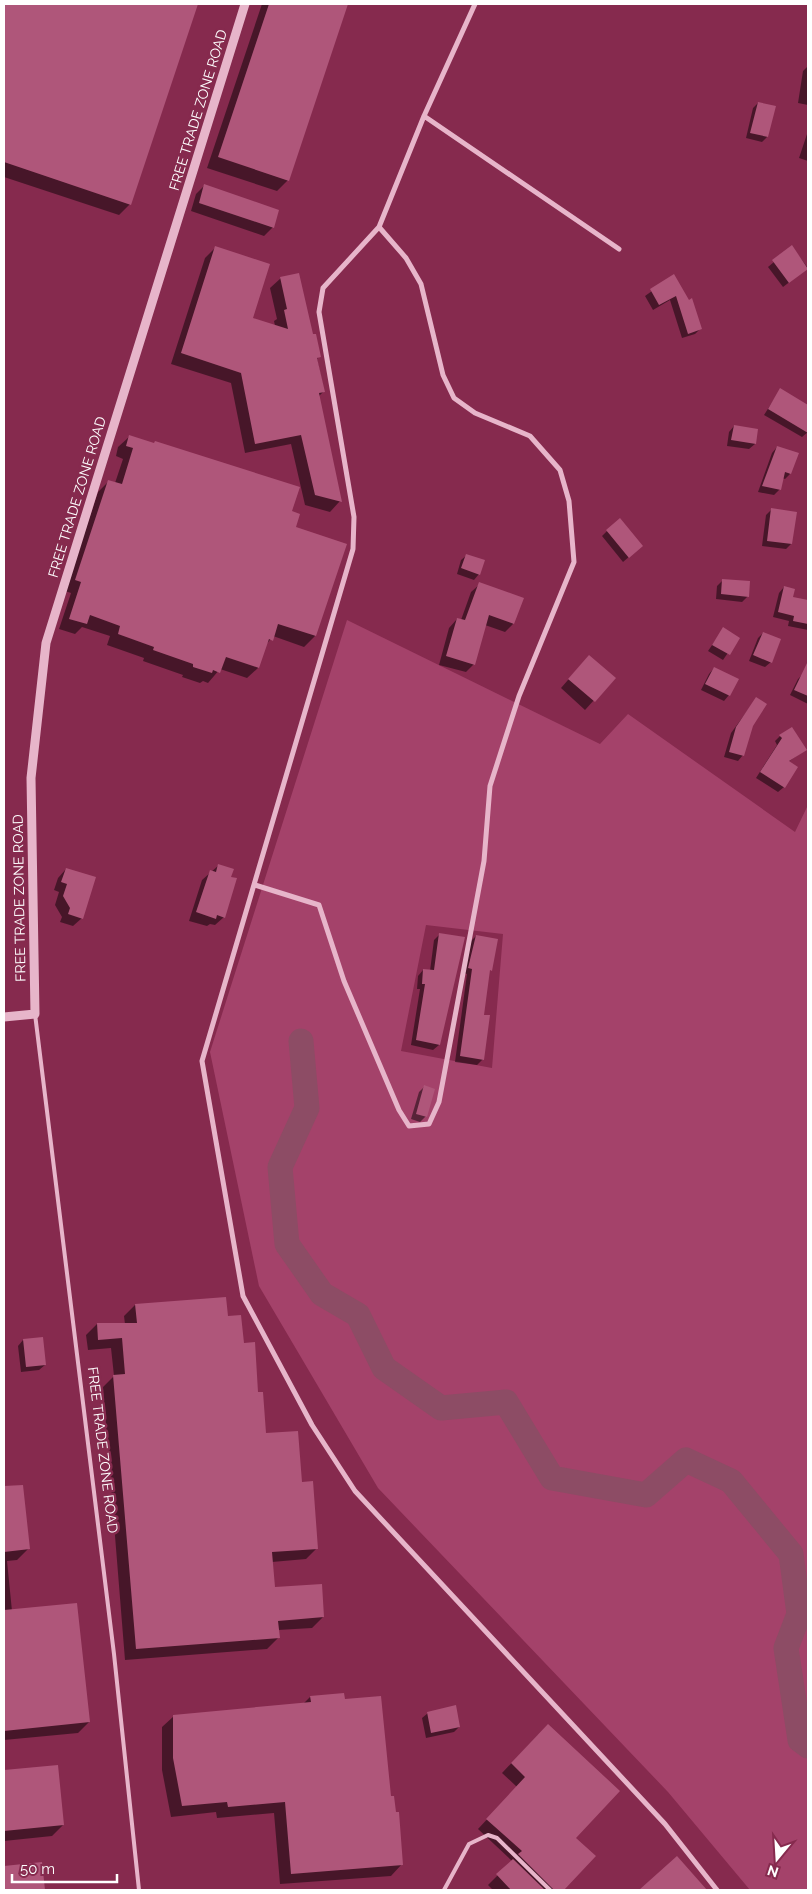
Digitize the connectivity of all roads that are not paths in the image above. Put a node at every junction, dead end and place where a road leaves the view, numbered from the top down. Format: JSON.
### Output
{"nodes":[{"id":1,"x":246,"y":4,"type":"edge"},
{"id":2,"x":475,"y":4,"type":"edge"},
{"id":3,"x":424,"y":116,"type":"junction"},
{"id":4,"x":379,"y":227,"type":"junction"},
{"id":5,"x":619,"y":249,"type":"dead end"},
{"id":6,"x":255,"y":885,"type":"junction"},
{"id":7,"x":35,"y":1014,"type":"junction"},
{"id":8,"x":4,"y":1017,"type":"edge"},
{"id":9,"x":139,"y":1890,"type":"edge"},
{"id":10,"x":444,"y":1890,"type":"edge"},
{"id":11,"x":550,"y":1890,"type":"edge"},
{"id":12,"x":717,"y":1890,"type":"edge"}],
"edges":[{"from":1,"to":7,"type":"street","name":"FREE TRADE ZONE ROAD"},
{"from":2,"to":3,"type":"street"},
{"from":3,"to":4,"type":"street"},
{"from":3,"to":5,"type":"street"},
{"from":4,"to":6,"type":"street"},
{"from":4,"to":6,"type":"street"},
{"from":6,"to":12,"type":"street"},
{"from":7,"to":8,"type":"street"},
{"from":7,"to":9,"type":"lane","name":"FREE TRADE ZONE ROAD"},
{"from":10,"to":11,"type":"lane"}]}
